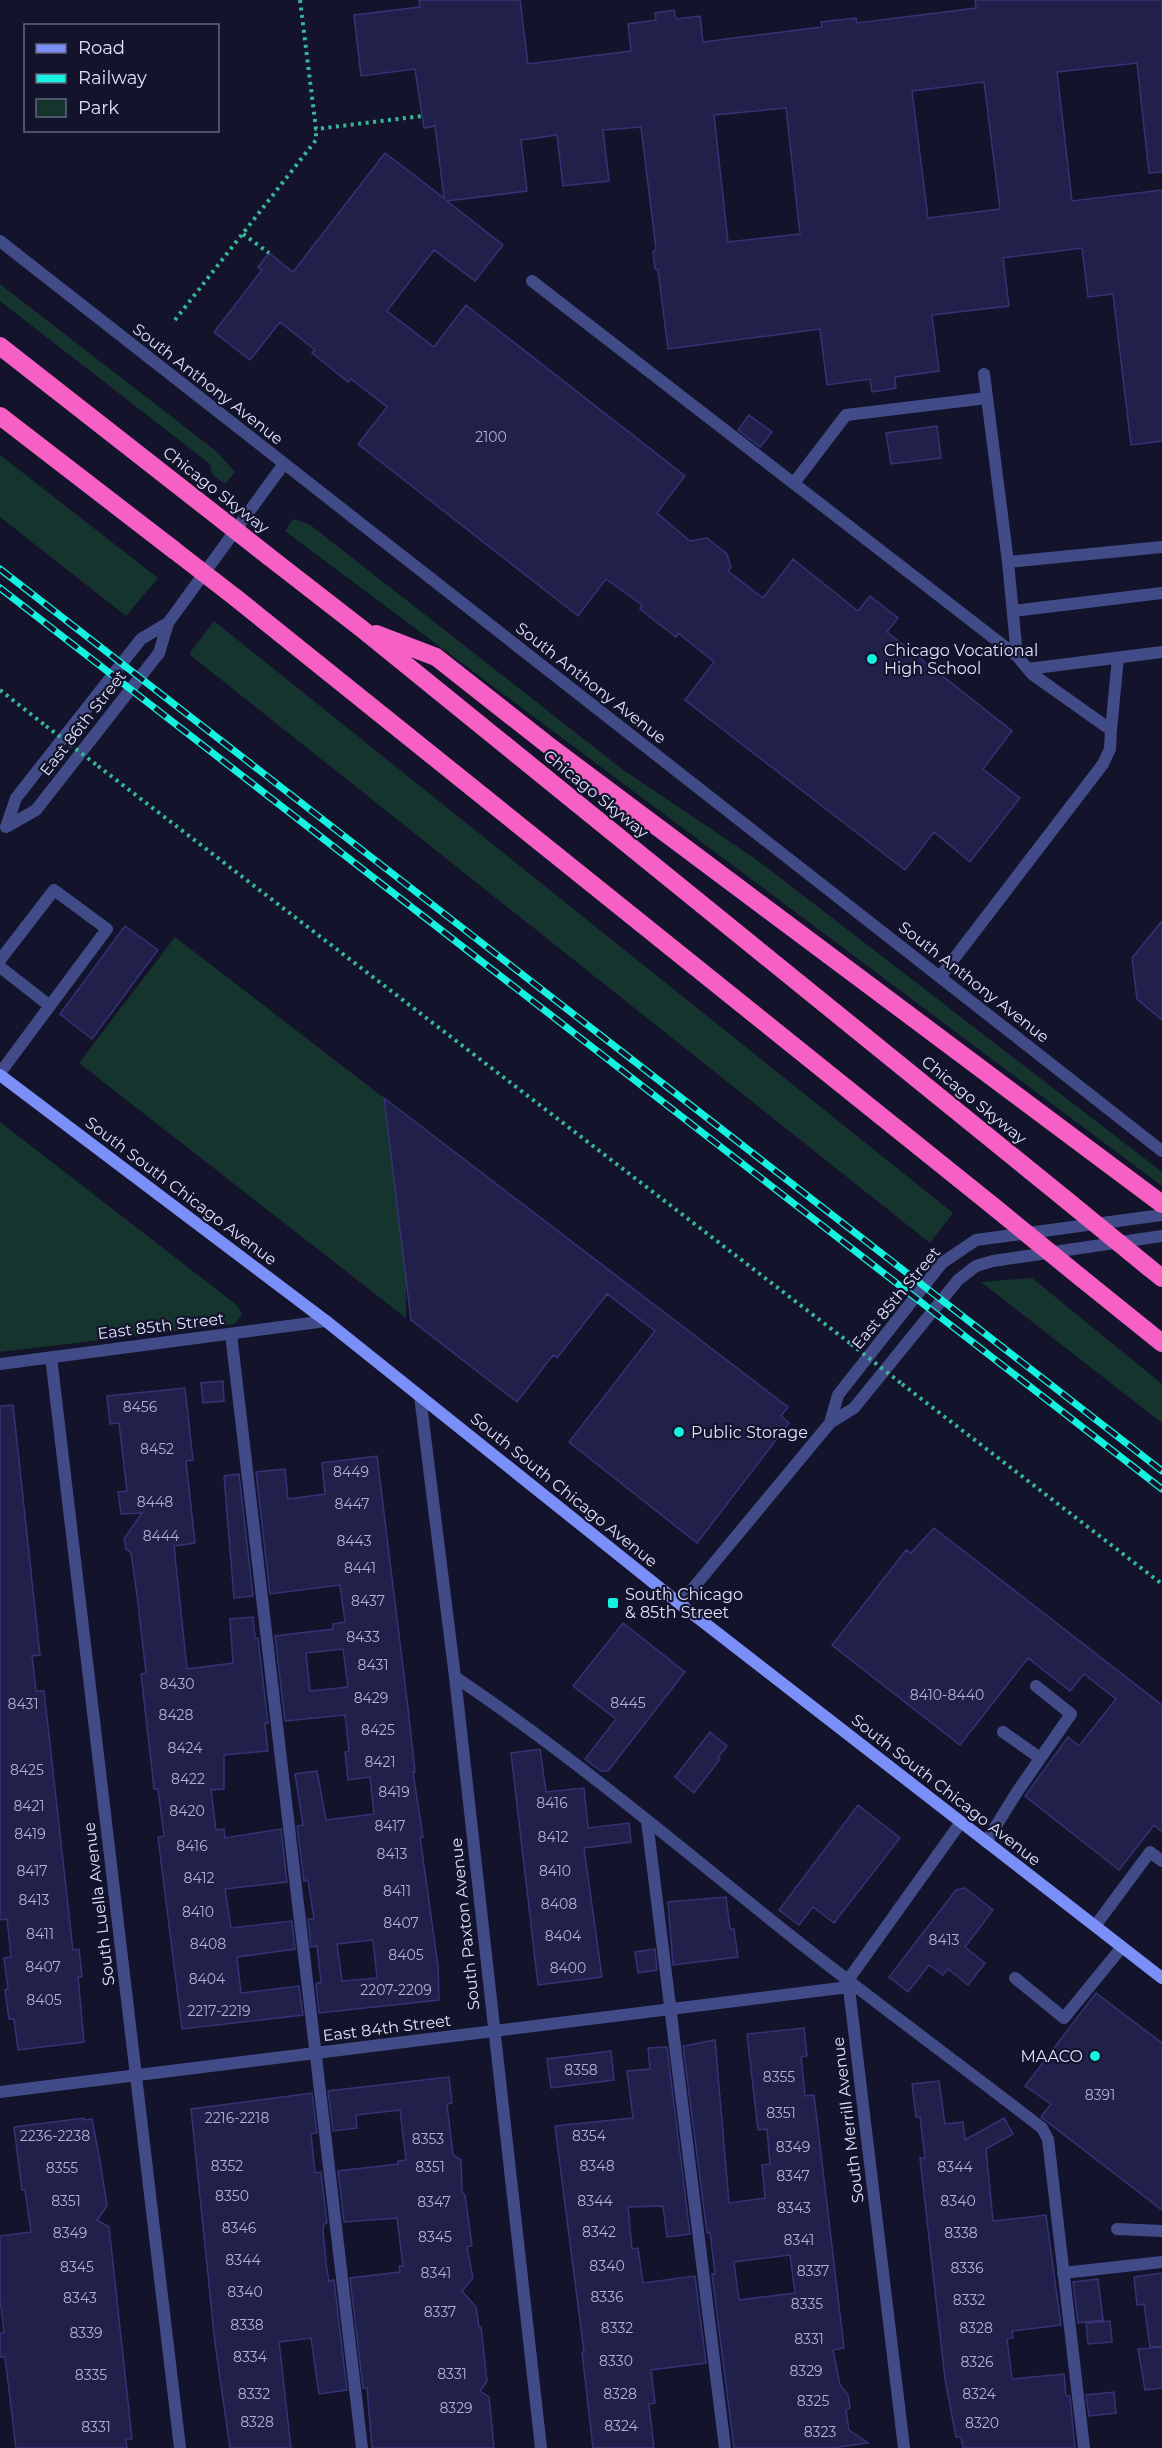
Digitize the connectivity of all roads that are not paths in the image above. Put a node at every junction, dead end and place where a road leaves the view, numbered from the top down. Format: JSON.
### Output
{"nodes":[{"id":1,"x":0,"y":241,"type":"edge"},
{"id":2,"x":532,"y":281,"type":"dead end"},
{"id":3,"x":0,"y":346,"type":"edge"},
{"id":4,"x":984,"y":374,"type":"dead end"},
{"id":5,"x":987,"y":398,"type":"junction"},
{"id":6,"x":0,"y":416,"type":"edge"},
{"id":7,"x":283,"y":465,"type":"junction"},
{"id":8,"x":794,"y":483,"type":"junction"},
{"id":9,"x":1162,"y":547,"type":"edge"},
{"id":10,"x":1008,"y":562,"type":"junction"},
{"id":11,"x":1162,"y":593,"type":"edge"},
{"id":12,"x":1013,"y":611,"type":"junction"},
{"id":13,"x":168,"y":623,"type":"junction"},
{"id":14,"x":362,"y":629,"type":"junction"},
{"id":15,"x":1162,"y":652,"type":"edge"},
{"id":16,"x":1017,"y":656,"type":"junction"},
{"id":17,"x":1118,"y":658,"type":"junction"},
{"id":18,"x":1028,"y":669,"type":"junction"},
{"id":19,"x":1111,"y":730,"type":"junction"},
{"id":20,"x":3,"y":831,"type":"edge"},
{"id":21,"x":0,"y":960,"type":"edge"},
{"id":22,"x":0,"y":967,"type":"edge"},
{"id":23,"x":940,"y":977,"type":"junction"},
{"id":24,"x":50,"y":1006,"type":"junction"},
{"id":25,"x":0,"y":1074,"type":"edge"},
{"id":26,"x":1162,"y":1150,"type":"edge"},
{"id":27,"x":1162,"y":1204,"type":"edge"},
{"id":28,"x":1162,"y":1215,"type":"edge"},
{"id":29,"x":1162,"y":1236,"type":"edge"},
{"id":30,"x":1162,"y":1278,"type":"edge"},
{"id":31,"x":326,"y":1321,"type":"junction"},
{"id":32,"x":231,"y":1334,"type":"junction"},
{"id":33,"x":1162,"y":1343,"type":"edge"},
{"id":34,"x":51,"y":1357,"type":"junction"},
{"id":35,"x":0,"y":1364,"type":"edge"},
{"id":36,"x":420,"y":1396,"type":"junction"},
{"id":37,"x":830,"y":1424,"type":"junction"},
{"id":38,"x":680,"y":1604,"type":"junction"},
{"id":39,"x":454,"y":1677,"type":"junction"},
{"id":40,"x":1036,"y":1686,"type":"dead end"},
{"id":41,"x":1003,"y":1732,"type":"dead end"},
{"id":42,"x":1040,"y":1758,"type":"junction"},
{"id":43,"x":647,"y":1821,"type":"junction"},
{"id":44,"x":961,"y":1822,"type":"junction"},
{"id":45,"x":986,"y":1842,"type":"junction"},
{"id":46,"x":1162,"y":1862,"type":"edge"},
{"id":47,"x":1095,"y":1926,"type":"junction"},
{"id":48,"x":1122,"y":1947,"type":"junction"},
{"id":49,"x":1015,"y":1978,"type":"dead end"},
{"id":50,"x":1162,"y":1978,"type":"edge"},
{"id":51,"x":849,"y":1984,"type":"junction"},
{"id":52,"x":670,"y":2009,"type":"junction"},
{"id":53,"x":494,"y":2031,"type":"junction"},
{"id":54,"x":316,"y":2053,"type":"junction"},
{"id":55,"x":136,"y":2075,"type":"junction"},
{"id":56,"x":0,"y":2092,"type":"edge"},
{"id":57,"x":1118,"y":2229,"type":"dead end"},
{"id":58,"x":1162,"y":2231,"type":"edge"},
{"id":59,"x":1162,"y":2262,"type":"edge"},
{"id":60,"x":1063,"y":2273,"type":"junction"},
{"id":61,"x":180,"y":2448,"type":"edge"},
{"id":62,"x":362,"y":2448,"type":"edge"},
{"id":63,"x":541,"y":2448,"type":"edge"},
{"id":64,"x":725,"y":2448,"type":"edge"},
{"id":65,"x":904,"y":2448,"type":"edge"},
{"id":66,"x":1084,"y":2448,"type":"edge"}],
"edges":[{"from":1,"to":7,"type":"street","name":"South Anthony Avenue"},
{"from":2,"to":8,"type":"street"},
{"from":3,"to":14,"type":"highway","name":"Chicago Skyway","bridge":true},
{"from":4,"to":5,"type":"street"},
{"from":5,"to":8,"type":"street"},
{"from":5,"to":10,"type":"street"},
{"from":6,"to":33,"type":"highway","bridge":true},
{"from":7,"to":13,"type":"street","name":"East 86th Street"},
{"from":7,"to":23,"type":"street","name":"South Anthony Avenue"},
{"from":8,"to":16,"type":"street"},
{"from":9,"to":10,"type":"street"},
{"from":10,"to":12,"type":"street"},
{"from":11,"to":12,"type":"street"},
{"from":12,"to":16,"type":"street"},
{"from":13,"to":20,"type":"street","name":"East 86th Street"},
{"from":13,"to":20,"type":"street","name":"East 86th Street"},
{"from":14,"to":27,"type":"highway"},
{"from":14,"to":30,"type":"highway","name":"Chicago Skyway","bridge":true},
{"from":15,"to":17,"type":"street"},
{"from":16,"to":18,"type":"street"},
{"from":17,"to":18,"type":"street"},
{"from":17,"to":19,"type":"street"},
{"from":18,"to":19,"type":"street"},
{"from":19,"to":23,"type":"street"},
{"from":21,"to":24,"type":"street"},
{"from":22,"to":24,"type":"street"},
{"from":23,"to":26,"type":"street","name":"South Anthony Avenue"},
{"from":24,"to":25,"type":"street"},
{"from":25,"to":31,"type":"main road","name":"South South Chicago Avenue"},
{"from":28,"to":37,"type":"street","name":"East 85th Street"},
{"from":29,"to":37,"type":"street","name":"East 85th Street"},
{"from":31,"to":32,"type":"street","name":"East 85th Street"},
{"from":31,"to":36,"type":"main road","name":"South South Chicago Avenue"},
{"from":32,"to":34,"type":"street","name":"East 85th Street"},
{"from":32,"to":54,"type":"street"},
{"from":34,"to":35,"type":"street","name":"East 85th Street"},
{"from":34,"to":55,"type":"street","name":"South Luella Avenue"},
{"from":36,"to":38,"type":"main road","name":"South South Chicago Avenue"},
{"from":36,"to":39,"type":"street","name":"South Paxton Avenue"},
{"from":37,"to":38,"type":"street","name":"East 85th Street"},
{"from":38,"to":44,"type":"main road","name":"South South Chicago Avenue"},
{"from":39,"to":43,"type":"street"},
{"from":39,"to":53,"type":"street","name":"South Paxton Avenue"},
{"from":40,"to":42,"type":"street"},
{"from":41,"to":42,"type":"street"},
{"from":42,"to":45,"type":"street"},
{"from":43,"to":51,"type":"street"},
{"from":43,"to":52,"type":"street"},
{"from":44,"to":45,"type":"main road","name":"South South Chicago Avenue"},
{"from":44,"to":51,"type":"street"},
{"from":45,"to":47,"type":"main road","name":"South South Chicago Avenue"},
{"from":46,"to":47,"type":"street"},
{"from":47,"to":48,"type":"main road","name":"South South Chicago Avenue"},
{"from":48,"to":49,"type":"street"},
{"from":48,"to":50,"type":"main road","name":"South South Chicago Avenue"},
{"from":51,"to":52,"type":"street","name":"East 84th Street"},
{"from":51,"to":60,"type":"street"},
{"from":51,"to":65,"type":"street","name":"South Merrill Avenue"},
{"from":52,"to":53,"type":"street","name":"East 84th Street"},
{"from":52,"to":64,"type":"street"},
{"from":53,"to":54,"type":"street","name":"East 84th Street"},
{"from":53,"to":63,"type":"street","name":"South Paxton Avenue"},
{"from":54,"to":55,"type":"street","name":"East 84th Street"},
{"from":54,"to":62,"type":"street"},
{"from":55,"to":56,"type":"street","name":"East 84th Street"},
{"from":55,"to":61,"type":"street","name":"South Luella Avenue"},
{"from":57,"to":58,"type":"street"},
{"from":59,"to":60,"type":"street"},
{"from":60,"to":66,"type":"street"}]}
